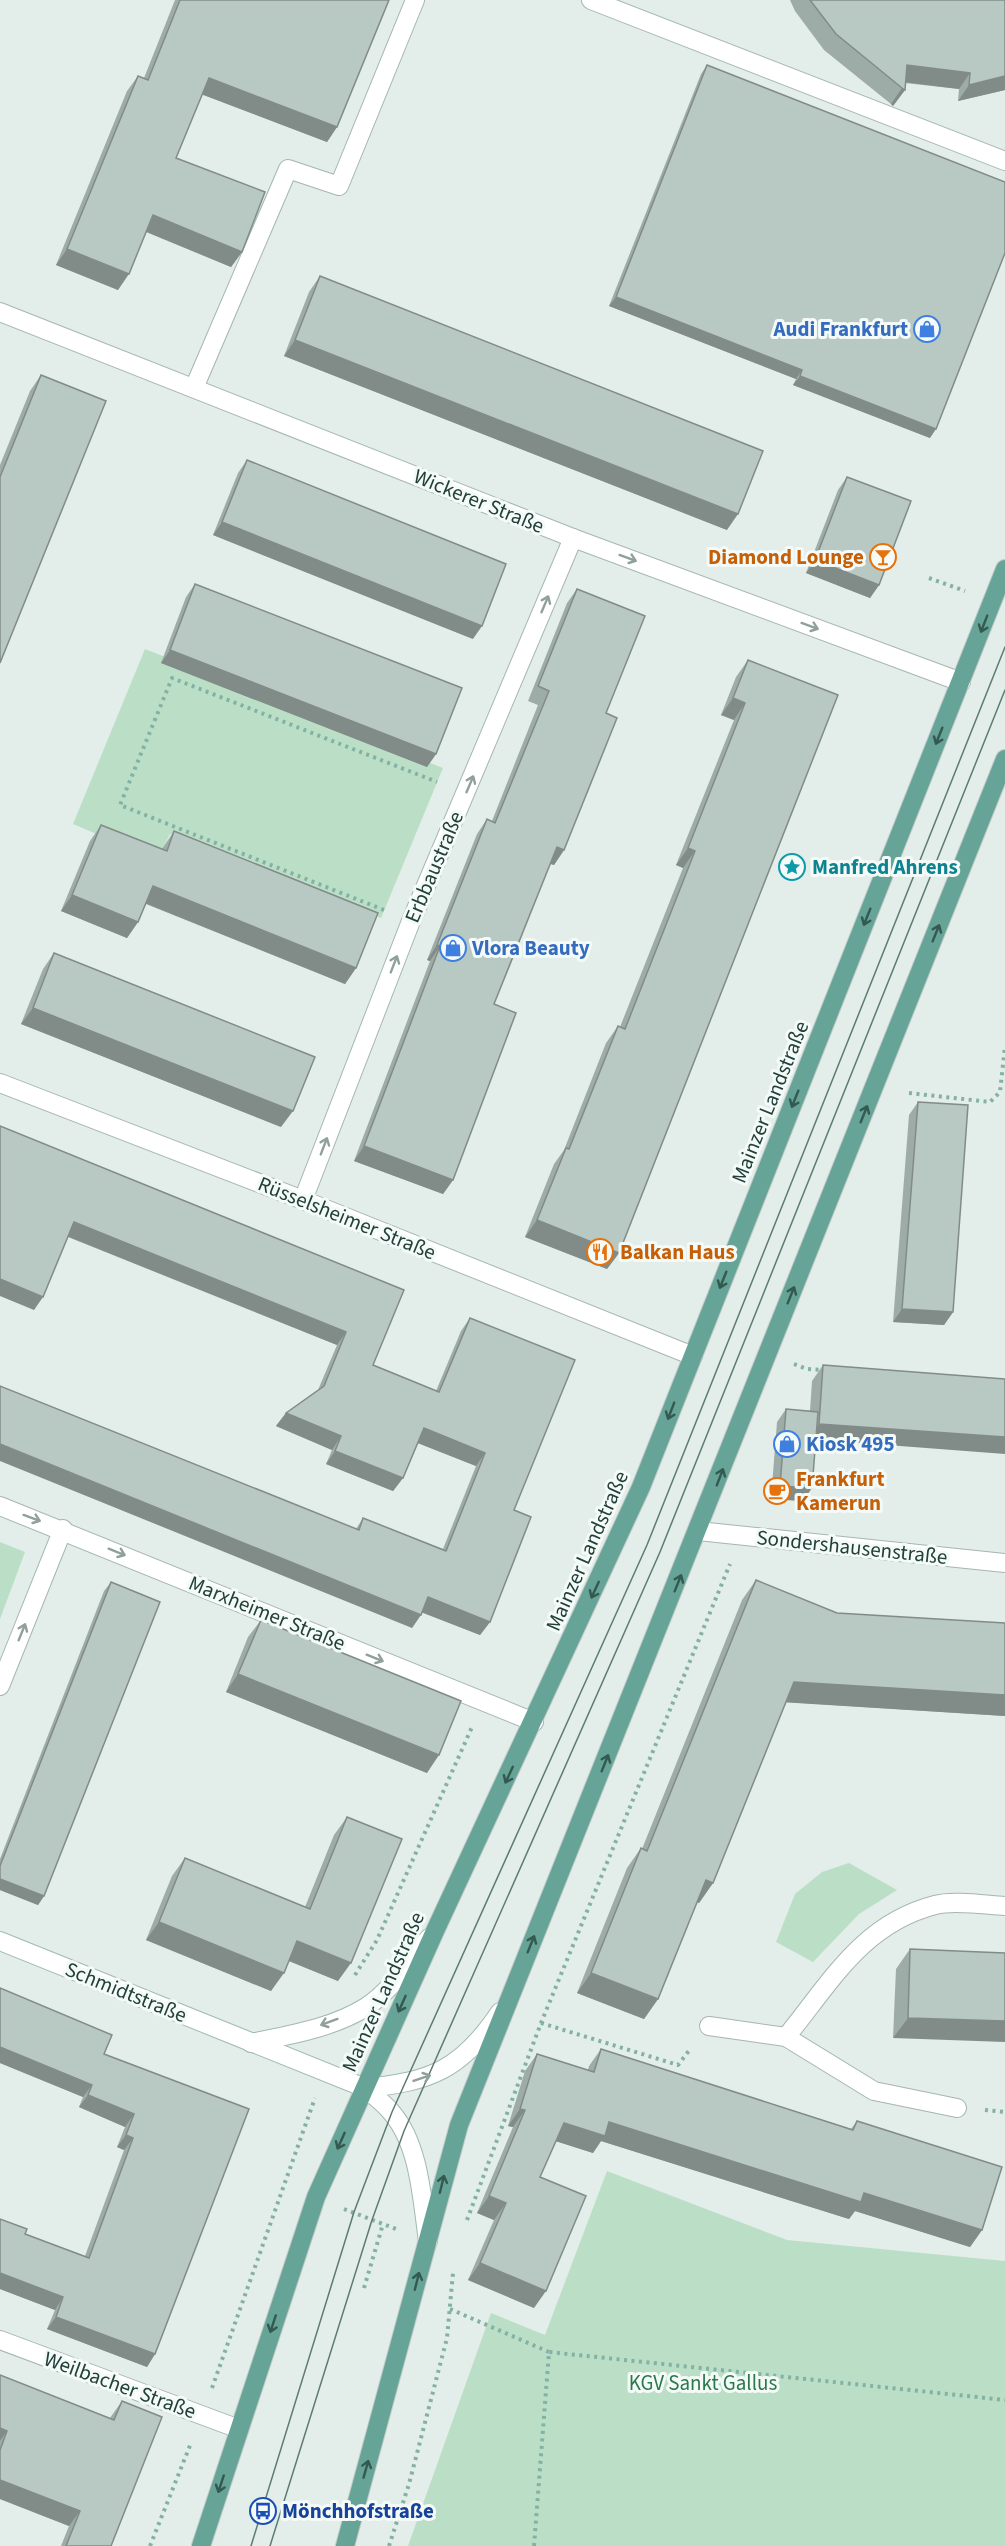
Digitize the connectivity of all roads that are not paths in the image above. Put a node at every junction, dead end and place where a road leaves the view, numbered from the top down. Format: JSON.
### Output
{"nodes":[{"id":1,"x":415,"y":0,"type":"edge"},
{"id":2,"x":591,"y":0,"type":"edge"},
{"id":3,"x":1005,"y":161,"type":"edge"},
{"id":4,"x":0,"y":312,"type":"edge"},
{"id":5,"x":194,"y":388,"type":"junction"},
{"id":6,"x":573,"y":538,"type":"junction"},
{"id":7,"x":1005,"y":569,"type":"edge"},
{"id":8,"x":961,"y":682,"type":"junction"},
{"id":9,"x":1005,"y":759,"type":"edge"},
{"id":10,"x":0,"y":1083,"type":"edge"},
{"id":11,"x":303,"y":1200,"type":"junction"},
{"id":12,"x":693,"y":1356,"type":"junction"},
{"id":13,"x":0,"y":1506,"type":"edge"},
{"id":14,"x":63,"y":1529,"type":"junction"},
{"id":15,"x":698,"y":1531,"type":"junction"},
{"id":16,"x":1005,"y":1563,"type":"edge"},
{"id":17,"x":0,"y":1686,"type":"edge"},
{"id":18,"x":534,"y":1722,"type":"junction"},
{"id":19,"x":1005,"y":1906,"type":"edge"},
{"id":20,"x":435,"y":1931,"type":"junction"},
{"id":21,"x":0,"y":1941,"type":"edge"},
{"id":22,"x":510,"y":1998,"type":"junction"},
{"id":23,"x":709,"y":2026,"type":"road end"},
{"id":24,"x":786,"y":2037,"type":"junction"},
{"id":25,"x":251,"y":2043,"type":"junction"},
{"id":26,"x":365,"y":2088,"type":"junction"},
{"id":27,"x":957,"y":2108,"type":"dead end"},
{"id":28,"x":428,"y":2241,"type":"junction"},
{"id":29,"x":0,"y":2340,"type":"edge"},
{"id":30,"x":239,"y":2429,"type":"junction"},
{"id":31,"x":201,"y":2546,"type":"edge"},
{"id":32,"x":345,"y":2546,"type":"edge"}],
"edges":[{"from":1,"to":5,"type":"street"},
{"from":2,"to":3,"type":"street"},
{"from":4,"to":5,"type":"street","name":"Wickerer Straße"},
{"from":5,"to":6,"type":"street","name":"Wickerer Straße"},
{"from":6,"to":8,"type":"street","name":"Wickerer Straße","one_way":true},
{"from":11,"to":6,"type":"street","name":"Erbbaustraße","one_way":true},
{"from":7,"to":8,"type":"main road","name":"Mainzer Landstraße","one_way":true},
{"from":8,"to":12,"type":"main road","name":"Mainzer Landstraße","one_way":true},
{"from":15,"to":9,"type":"main road","one_way":true},
{"from":10,"to":11,"type":"street","name":"Rüsselsheimer Straße"},
{"from":11,"to":12,"type":"street","name":"Rüsselsheimer Straße"},
{"from":12,"to":18,"type":"main road","name":"Mainzer Landstraße","one_way":true},
{"from":13,"to":14,"type":"street","name":"Marxheimer Straße","one_way":true},
{"from":17,"to":14,"type":"street","one_way":true},
{"from":14,"to":18,"type":"street","name":"Marxheimer Straße","one_way":true},
{"from":15,"to":16,"type":"street","name":"Sondershausenstraße"},
{"from":22,"to":15,"type":"main road","one_way":true},
{"from":18,"to":20,"type":"main road","name":"Mainzer Landstraße","one_way":true},
{"from":19,"to":24,"type":"street"},
{"from":20,"to":25,"type":"street","one_way":true},
{"from":20,"to":26,"type":"main road","name":"Mainzer Landstraße","one_way":true},
{"from":21,"to":25,"type":"street","name":"Schmidtstraße"},
{"from":26,"to":22,"type":"street","name":"Schmidtstraße","one_way":true},
{"from":28,"to":22,"type":"main road","one_way":true},
{"from":23,"to":24,"type":"street"},
{"from":24,"to":27,"type":"street"},
{"from":25,"to":26,"type":"street","name":"Schmidtstraße"},
{"from":26,"to":28,"type":"street","name":"Schmidtstraße"},
{"from":26,"to":30,"type":"main road","name":"Mainzer Landstraße","one_way":true},
{"from":32,"to":28,"type":"main road","one_way":true},
{"from":29,"to":30,"type":"street","name":"Weilbacher Straße"},
{"from":30,"to":31,"type":"main road","name":"Mainzer Landstraße","one_way":true}]}
